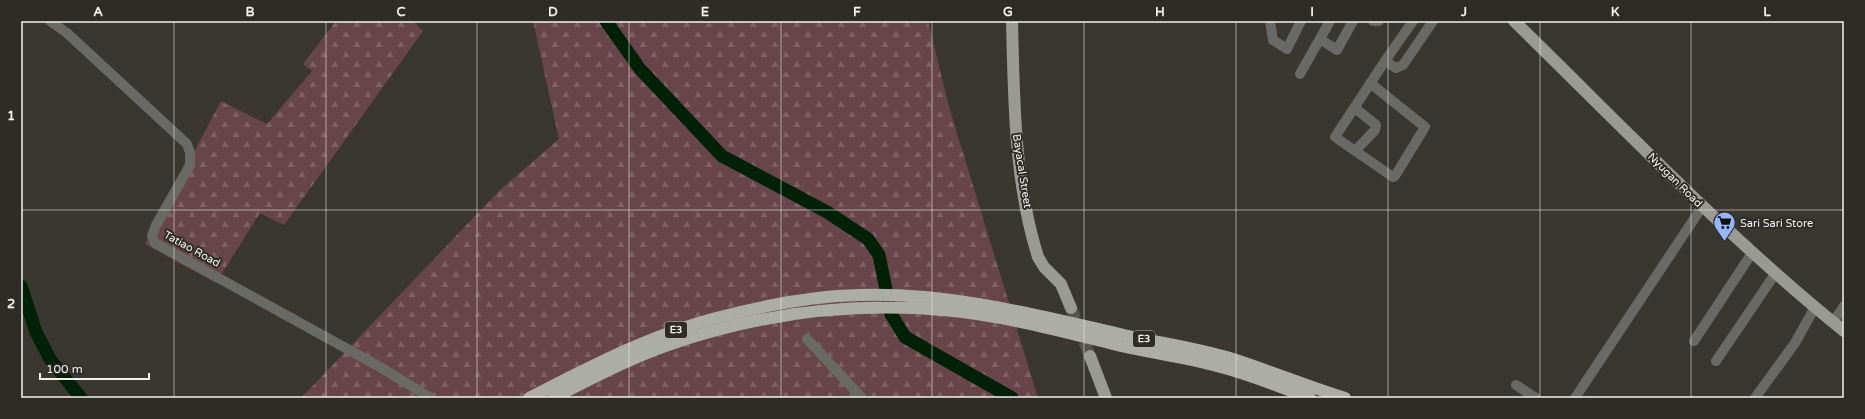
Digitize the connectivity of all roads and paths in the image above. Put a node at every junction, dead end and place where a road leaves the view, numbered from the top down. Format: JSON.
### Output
{"nodes":[{"id":1,"x":50,"y":21,"type":"edge"},
{"id":2,"x":1012,"y":21,"type":"edge"},
{"id":3,"x":1270,"y":21,"type":"edge"},
{"id":4,"x":1301,"y":21,"type":"edge"},
{"id":5,"x":1330,"y":21,"type":"edge"},
{"id":6,"x":1353,"y":21,"type":"edge"},
{"id":7,"x":1373,"y":21,"type":"edge"},
{"id":8,"x":1379,"y":21,"type":"edge"},
{"id":9,"x":1413,"y":21,"type":"edge"},
{"id":10,"x":1433,"y":21,"type":"edge"},
{"id":11,"x":1514,"y":21,"type":"edge"},
{"id":12,"x":1320,"y":39,"type":"junction"},
{"id":13,"x":1385,"y":61,"type":"junction"},
{"id":14,"x":1300,"y":74,"type":"dead end"},
{"id":15,"x":1370,"y":84,"type":"junction"},
{"id":16,"x":1355,"y":108,"type":"junction"},
{"id":17,"x":1355,"y":151,"type":"junction"},
{"id":18,"x":1702,"y":207,"type":"junction"},
{"id":19,"x":1752,"y":252,"type":"junction"},
{"id":20,"x":1775,"y":274,"type":"junction"},
{"id":21,"x":1844,"y":306,"type":"edge"},
{"id":22,"x":1815,"y":307,"type":"junction"},
{"id":23,"x":1071,"y":308,"type":"tunnel mouth"},
{"id":24,"x":1833,"y":322,"type":"junction"},
{"id":25,"x":1844,"y":331,"type":"edge"},
{"id":26,"x":807,"y":339,"type":"dead end"},
{"id":27,"x":1694,"y":341,"type":"dead end"},
{"id":28,"x":1090,"y":356,"type":"tunnel mouth"},
{"id":29,"x":1716,"y":361,"type":"dead end"},
{"id":30,"x":1516,"y":385,"type":"dead end"},
{"id":31,"x":431,"y":398,"type":"edge"},
{"id":32,"x":529,"y":398,"type":"edge"},
{"id":33,"x":553,"y":398,"type":"edge"},
{"id":34,"x":862,"y":398,"type":"edge"},
{"id":35,"x":1106,"y":398,"type":"edge"},
{"id":36,"x":1310,"y":398,"type":"edge"},
{"id":37,"x":1345,"y":398,"type":"edge"},
{"id":38,"x":1536,"y":398,"type":"edge"},
{"id":39,"x":1575,"y":398,"type":"edge"},
{"id":40,"x":1755,"y":398,"type":"edge"}],
"edges":[{"from":1,"to":31,"type":"street","name":"Tatiao Road"},
{"from":2,"to":23,"type":"main road","name":"Bayacal Street"},
{"from":3,"to":4,"type":"street"},
{"from":5,"to":12,"type":"street"},
{"from":6,"to":12,"type":"street"},
{"from":7,"to":8,"type":"street"},
{"from":9,"to":13,"type":"street"},
{"from":10,"to":13,"type":"street"},
{"from":11,"to":18,"type":"main road","name":"Nyugan Road"},
{"from":12,"to":14,"type":"street"},
{"from":13,"to":15,"type":"street"},
{"from":15,"to":16,"type":"street"},
{"from":15,"to":17,"type":"street"},
{"from":16,"to":17,"type":"street"},
{"from":16,"to":17,"type":"street"},
{"from":18,"to":19,"type":"main road","name":"Nyugan Road"},
{"from":18,"to":39,"type":"street"},
{"from":19,"to":20,"type":"main road","name":"Nyugan Road"},
{"from":19,"to":27,"type":"street"},
{"from":20,"to":22,"type":"main road","name":"Nyugan Road"},
{"from":20,"to":29,"type":"street"},
{"from":21,"to":24,"type":"street"},
{"from":22,"to":24,"type":"main road","name":"Nyugan Road"},
{"from":22,"to":40,"type":"street"},
{"from":24,"to":25,"type":"main road","name":"Nyugan Road"},
{"from":26,"to":34,"type":"street"},
{"from":28,"to":35,"type":"main road"},
{"from":30,"to":38,"type":"street"},
{"from":32,"to":37,"type":"highway","number":"E3"},
{"from":33,"to":36,"type":"highway","number":"E3"}]}
